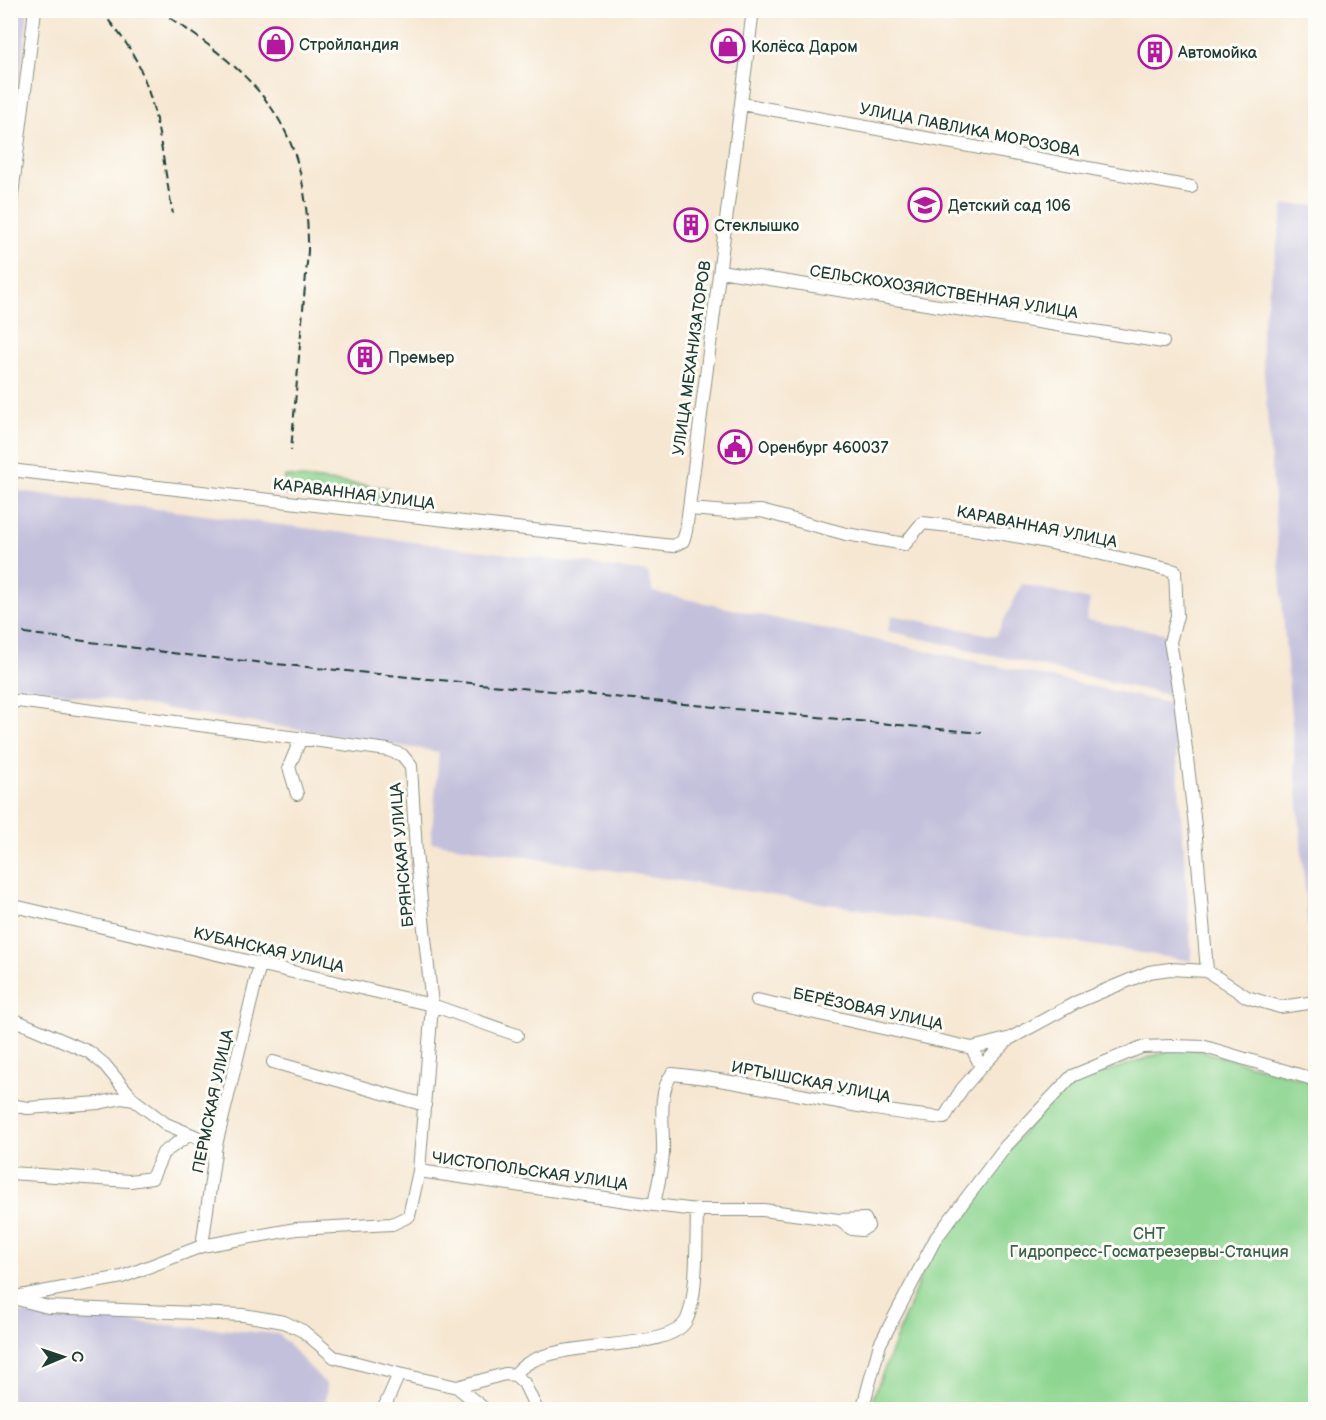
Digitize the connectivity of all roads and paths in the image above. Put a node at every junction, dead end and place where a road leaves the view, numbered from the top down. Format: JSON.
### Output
{"nodes":[{"id":1,"x":35,"y":10,"type":"edge"},
{"id":2,"x":753,"y":10,"type":"edge"},
{"id":3,"x":742,"y":104,"type":"junction"},
{"id":4,"x":1191,"y":187,"type":"dead end"},
{"id":5,"x":10,"y":211,"type":"edge"},
{"id":6,"x":720,"y":271,"type":"junction"},
{"id":7,"x":1163,"y":342,"type":"dead end"},
{"id":8,"x":10,"y":470,"type":"edge"},
{"id":9,"x":689,"y":509,"type":"junction"},
{"id":10,"x":686,"y":531,"type":"joint"},
{"id":11,"x":10,"y":700,"type":"edge"},
{"id":12,"x":301,"y":738,"type":"junction"},
{"id":13,"x":297,"y":794,"type":"dead end"},
{"id":14,"x":10,"y":905,"type":"edge"},
{"id":15,"x":260,"y":964,"type":"junction"},
{"id":16,"x":1207,"y":971,"type":"junction"},
{"id":17,"x":757,"y":1000,"type":"dead end"},
{"id":18,"x":1316,"y":1002,"type":"edge"},
{"id":19,"x":432,"y":1005,"type":"junction"},
{"id":20,"x":10,"y":1018,"type":"edge"},
{"id":21,"x":517,"y":1035,"type":"dead end"},
{"id":22,"x":1009,"y":1039,"type":"junction"},
{"id":23,"x":972,"y":1048,"type":"junction"},
{"id":24,"x":273,"y":1062,"type":"dead end"},
{"id":25,"x":981,"y":1067,"type":"junction"},
{"id":26,"x":1316,"y":1080,"type":"edge"},
{"id":27,"x":134,"y":1100,"type":"junction"},
{"id":28,"x":10,"y":1105,"type":"edge"},
{"id":29,"x":425,"y":1105,"type":"junction"},
{"id":30,"x":189,"y":1135,"type":"junction"},
{"id":31,"x":216,"y":1145,"type":"junction"},
{"id":32,"x":419,"y":1171,"type":"junction"},
{"id":33,"x":10,"y":1173,"type":"edge"},
{"id":34,"x":654,"y":1205,"type":"junction"},
{"id":35,"x":696,"y":1210,"type":"junction"},
{"id":36,"x":838,"y":1220,"type":"dead end"},
{"id":37,"x":202,"y":1246,"type":"junction"},
{"id":38,"x":12,"y":1298,"type":"edge"},
{"id":39,"x":399,"y":1374,"type":"junction"},
{"id":40,"x":515,"y":1375,"type":"junction"},
{"id":41,"x":457,"y":1387,"type":"junction"},
{"id":42,"x":383,"y":1410,"type":"edge"},
{"id":43,"x":486,"y":1410,"type":"edge"},
{"id":44,"x":537,"y":1410,"type":"edge"},
{"id":45,"x":778,"y":1410,"type":"edge"},
{"id":46,"x":793,"y":1410,"type":"edge"},
{"id":47,"x":862,"y":1410,"type":"edge"}],
"edges":[{"from":1,"to":5,"type":"street"},
{"from":2,"to":3,"type":"street","name":"УЛИЦА МЕХАНИЗАТОРОВ"},
{"from":3,"to":4,"type":"street","name":"УЛИЦА ПАВЛИКА МОРОЗОВА"},
{"from":3,"to":6,"type":"street","name":"УЛИЦА МЕХАНИЗАТОРОВ"},
{"from":6,"to":7,"type":"street","name":"СЕЛЬСКОХОЗЯЙСТВЕННАЯ УЛИЦА"},
{"from":6,"to":9,"type":"street","name":"УЛИЦА МЕХАНИЗАТОРОВ"},
{"from":8,"to":10,"type":"street","name":"КАРАВАННАЯ УЛИЦА"},
{"from":9,"to":10,"type":"street","name":"УЛИЦА МЕХАНИЗАТОРОВ"},
{"from":9,"to":16,"type":"street","name":"КАРАВАННАЯ УЛИЦА"},
{"from":11,"to":12,"type":"street","name":"БРЯНСКАЯ УЛИЦА"},
{"from":12,"to":13,"type":"street"},
{"from":12,"to":19,"type":"street","name":"БРЯНСКАЯ УЛИЦА"},
{"from":14,"to":15,"type":"street","name":"КУБАНСКАЯ УЛИЦА"},
{"from":15,"to":19,"type":"street","name":"КУБАНСКАЯ УЛИЦА"},
{"from":15,"to":31,"type":"street","name":"ПЕРМСКАЯ УЛИЦА"},
{"from":16,"to":18,"type":"street"},
{"from":16,"to":22,"type":"street"},
{"from":17,"to":23,"type":"street","name":"БЕРЁЗОВАЯ УЛИЦА"},
{"from":19,"to":21,"type":"street","name":"КУБАНСКАЯ УЛИЦА"},
{"from":19,"to":29,"type":"street","name":"БРЯНСКАЯ УЛИЦА"},
{"from":20,"to":27,"type":"street"},
{"from":22,"to":23,"type":"street"},
{"from":22,"to":25,"type":"street"},
{"from":23,"to":25,"type":"street"},
{"from":24,"to":29,"type":"street"},
{"from":25,"to":34,"type":"street","name":"ИРТЫШСКАЯ УЛИЦА"},
{"from":26,"to":47,"type":"street"},
{"from":27,"to":28,"type":"street"},
{"from":27,"to":30,"type":"street"},
{"from":29,"to":32,"type":"street","name":"БРЯНСКАЯ УЛИЦА"},
{"from":30,"to":31,"type":"street"},
{"from":30,"to":33,"type":"street"},
{"from":31,"to":37,"type":"street","name":"ПЕРМСКАЯ УЛИЦА"},
{"from":32,"to":34,"type":"street","name":"ЧИСТОПОЛЬСКАЯ УЛИЦА"},
{"from":32,"to":37,"type":"street","name":"ЧИСТОПОЛЬСКАЯ УЛИЦА"},
{"from":34,"to":35,"type":"street","name":"ЧИСТОПОЛЬСКАЯ УЛИЦА"},
{"from":35,"to":36,"type":"street","name":"ЧИСТОПОЛЬСКАЯ УЛИЦА"},
{"from":35,"to":40,"type":"street"},
{"from":37,"to":38,"type":"street","name":"ЧИСТОПОЛЬСКАЯ УЛИЦА"},
{"from":38,"to":39,"type":"street"},
{"from":39,"to":41,"type":"street"},
{"from":39,"to":42,"type":"street"},
{"from":40,"to":41,"type":"street"},
{"from":40,"to":44,"type":"street"},
{"from":41,"to":43,"type":"street"},
{"from":45,"to":46,"type":"street"}]}
